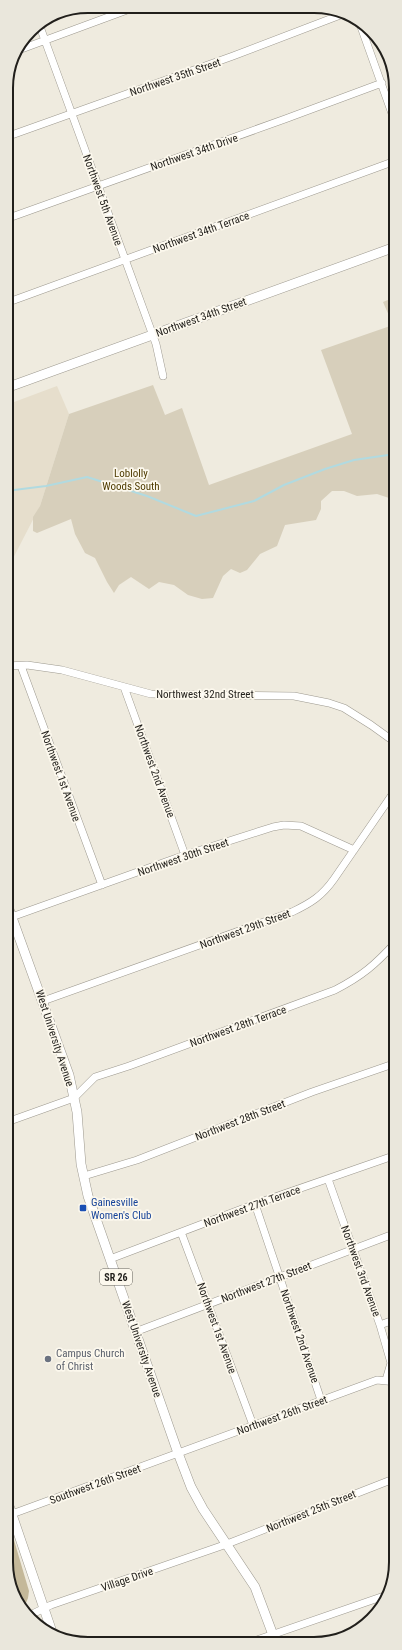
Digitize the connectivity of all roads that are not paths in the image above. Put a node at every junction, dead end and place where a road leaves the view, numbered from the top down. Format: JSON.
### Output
{"nodes":[{"id":1,"x":119,"y":13,"type":"edge"},
{"id":2,"x":336,"y":17,"type":"edge"},
{"id":3,"x":42,"y":29,"type":"edge"},
{"id":4,"x":363,"y":31,"type":"edge"},
{"id":5,"x":45,"y":40,"type":"junction"},
{"id":6,"x":25,"y":47,"type":"edge"},
{"id":7,"x":382,"y":83,"type":"junction"},
{"id":8,"x":389,"y":104,"type":"edge"},
{"id":9,"x":72,"y":113,"type":"junction"},
{"id":10,"x":13,"y":134,"type":"edge"},
{"id":11,"x":389,"y":163,"type":"edge"},
{"id":12,"x":98,"y":186,"type":"junction"},
{"id":13,"x":13,"y":216,"type":"edge"},
{"id":14,"x":389,"y":249,"type":"edge"},
{"id":15,"x":124,"y":259,"type":"junction"},
{"id":16,"x":13,"y":300,"type":"edge"},
{"id":17,"x":152,"y":334,"type":"junction"},
{"id":18,"x":163,"y":376,"type":"dead end"},
{"id":19,"x":13,"y":385,"type":"edge"},
{"id":20,"x":13,"y":666,"type":"edge"},
{"id":21,"x":21,"y":666,"type":"junction"},
{"id":22,"x":124,"y":688,"type":"junction"},
{"id":23,"x":389,"y":738,"type":"edge"},
{"id":24,"x":389,"y":799,"type":"edge"},
{"id":25,"x":354,"y":850,"type":"junction"},
{"id":26,"x":185,"y":855,"type":"junction"},
{"id":27,"x":102,"y":885,"type":"junction"},
{"id":28,"x":13,"y":917,"type":"edge"},
{"id":29,"x":13,"y":928,"type":"edge"},
{"id":30,"x":389,"y":950,"type":"edge"},
{"id":31,"x":43,"y":1001,"type":"junction"},
{"id":32,"x":389,"y":1065,"type":"edge"},
{"id":33,"x":74,"y":1098,"type":"junction"},
{"id":34,"x":13,"y":1120,"type":"edge"},
{"id":35,"x":389,"y":1157,"type":"edge"},
{"id":36,"x":84,"y":1176,"type":"junction"},
{"id":37,"x":328,"y":1179,"type":"junction"},
{"id":38,"x":255,"y":1204,"type":"junction"},
{"id":39,"x":181,"y":1232,"type":"junction"},
{"id":40,"x":389,"y":1235,"type":"edge"},
{"id":41,"x":352,"y":1248,"type":"junction"},
{"id":42,"x":110,"y":1259,"type":"junction"},
{"id":43,"x":279,"y":1278,"type":"junction"},
{"id":44,"x":208,"y":1304,"type":"junction"},
{"id":45,"x":389,"y":1322,"type":"edge"},
{"id":46,"x":380,"y":1325,"type":"junction"},
{"id":47,"x":135,"y":1332,"type":"junction"},
{"id":48,"x":389,"y":1356,"type":"edge"},
{"id":49,"x":389,"y":1370,"type":"edge"},
{"id":50,"x":386,"y":1380,"type":"junction"},
{"id":51,"x":389,"y":1381,"type":"edge"},
{"id":52,"x":321,"y":1400,"type":"junction"},
{"id":53,"x":253,"y":1425,"type":"junction"},
{"id":54,"x":178,"y":1453,"type":"junction"},
{"id":55,"x":389,"y":1481,"type":"edge"},
{"id":56,"x":13,"y":1514,"type":"edge"},
{"id":57,"x":13,"y":1517,"type":"edge"},
{"id":58,"x":227,"y":1544,"type":"junction"},
{"id":59,"x":380,"y":1598,"type":"edge"},
{"id":60,"x":44,"y":1608,"type":"junction"},
{"id":61,"x":34,"y":1613,"type":"edge"},
{"id":62,"x":50,"y":1626,"type":"edge"},
{"id":63,"x":274,"y":1637,"type":"edge"},
{"id":64,"x":280,"y":1637,"type":"edge"}],
"edges":[{"from":1,"to":5,"type":"street"},
{"from":2,"to":9,"type":"street","name":"Northwest 35th Street"},
{"from":3,"to":5,"type":"street","name":"Northwest 5th Avenue"},
{"from":4,"to":7,"type":"street"},
{"from":5,"to":6,"type":"street"},
{"from":5,"to":9,"type":"street","name":"Northwest 5th Avenue"},
{"from":7,"to":8,"type":"street"},
{"from":7,"to":12,"type":"street","name":"Northwest 34th Drive"},
{"from":9,"to":10,"type":"street","name":"Northwest 35th Street"},
{"from":9,"to":12,"type":"street","name":"Northwest 5th Avenue"},
{"from":11,"to":15,"type":"street","name":"Northwest 34th Terrace"},
{"from":12,"to":13,"type":"street","name":"Northwest 34th Drive"},
{"from":12,"to":15,"type":"street","name":"Northwest 5th Avenue"},
{"from":14,"to":17,"type":"main road","name":"Northwest 34th Street"},
{"from":15,"to":16,"type":"street","name":"Northwest 34th Terrace"},
{"from":15,"to":17,"type":"street","name":"Northwest 5th Avenue"},
{"from":17,"to":18,"type":"street","name":"Northwest 5th Avenue"},
{"from":17,"to":19,"type":"main road","name":"Northwest 34th Street"},
{"from":20,"to":21,"type":"street","name":"Northwest 32nd Street"},
{"from":21,"to":22,"type":"street","name":"Northwest 32nd Street"},
{"from":21,"to":27,"type":"street","name":"Northwest 1st Avenue"},
{"from":22,"to":23,"type":"street","name":"Northwest 32nd Street"},
{"from":22,"to":26,"type":"street","name":"Northwest 2nd Avenue"},
{"from":24,"to":25,"type":"street","name":"Northwest 29th Street"},
{"from":25,"to":26,"type":"street","name":"Northwest 30th Street"},
{"from":25,"to":31,"type":"street","name":"Northwest 29th Street"},
{"from":26,"to":27,"type":"street","name":"Northwest 30th Street"},
{"from":27,"to":28,"type":"street","name":"Northwest 30th Street"},
{"from":29,"to":31,"type":"main road","name":"West University Avenue","number":"SR 26"},
{"from":30,"to":33,"type":"street","name":"Northwest 28th Terrace"},
{"from":31,"to":33,"type":"main road","name":"West University Avenue","number":"SR 26"},
{"from":32,"to":36,"type":"street","name":"Northwest 28th Street"},
{"from":33,"to":34,"type":"street"},
{"from":33,"to":36,"type":"main road","name":"West University Avenue","number":"SR 26"},
{"from":35,"to":37,"type":"street","name":"Northwest 27th Terrace"},
{"from":36,"to":42,"type":"main road","name":"West University Avenue","number":"SR 26"},
{"from":37,"to":38,"type":"street","name":"Northwest 27th Terrace"},
{"from":37,"to":41,"type":"street","name":"Northwest 3rd Avenue"},
{"from":38,"to":39,"type":"street","name":"Northwest 27th Terrace"},
{"from":38,"to":43,"type":"street","name":"Northwest 2nd Avenue"},
{"from":39,"to":42,"type":"street","name":"Northwest 27th Terrace"},
{"from":39,"to":44,"type":"street","name":"Northwest 1st Avenue"},
{"from":40,"to":41,"type":"street","name":"Northwest 27th Street"},
{"from":41,"to":43,"type":"street","name":"Northwest 27th Street"},
{"from":41,"to":46,"type":"street","name":"Northwest 3rd Avenue"},
{"from":42,"to":47,"type":"main road","name":"West University Avenue","number":"SR 26"},
{"from":43,"to":44,"type":"street","name":"Northwest 27th Street"},
{"from":43,"to":52,"type":"street","name":"Northwest 2nd Avenue"},
{"from":44,"to":47,"type":"street","name":"Northwest 27th Street"},
{"from":44,"to":53,"type":"street","name":"Northwest 1st Avenue"},
{"from":45,"to":46,"type":"street"},
{"from":46,"to":48,"type":"street","name":"Northwest 3rd Avenue"},
{"from":47,"to":54,"type":"main road","name":"West University Avenue","number":"SR 26"},
{"from":49,"to":50,"type":"street"},
{"from":50,"to":51,"type":"street","name":"Northwest 26th Street"},
{"from":50,"to":52,"type":"street","name":"Northwest 26th Street"},
{"from":52,"to":53,"type":"street","name":"Northwest 26th Street"},
{"from":53,"to":54,"type":"street","name":"Northwest 26th Street"},
{"from":54,"to":56,"type":"street","name":"Southwest 26th Street"},
{"from":54,"to":58,"type":"main road","name":"West University Avenue","number":"SR 26"},
{"from":55,"to":58,"type":"street","name":"Northwest 25th Street"},
{"from":57,"to":60,"type":"main road"},
{"from":58,"to":60,"type":"street","name":"Village Drive"},
{"from":58,"to":63,"type":"main road","name":"West University Avenue","number":"SR 26"},
{"from":59,"to":64,"type":"street"},
{"from":60,"to":61,"type":"street","name":"Village Drive"},
{"from":60,"to":62,"type":"main road"}]}
